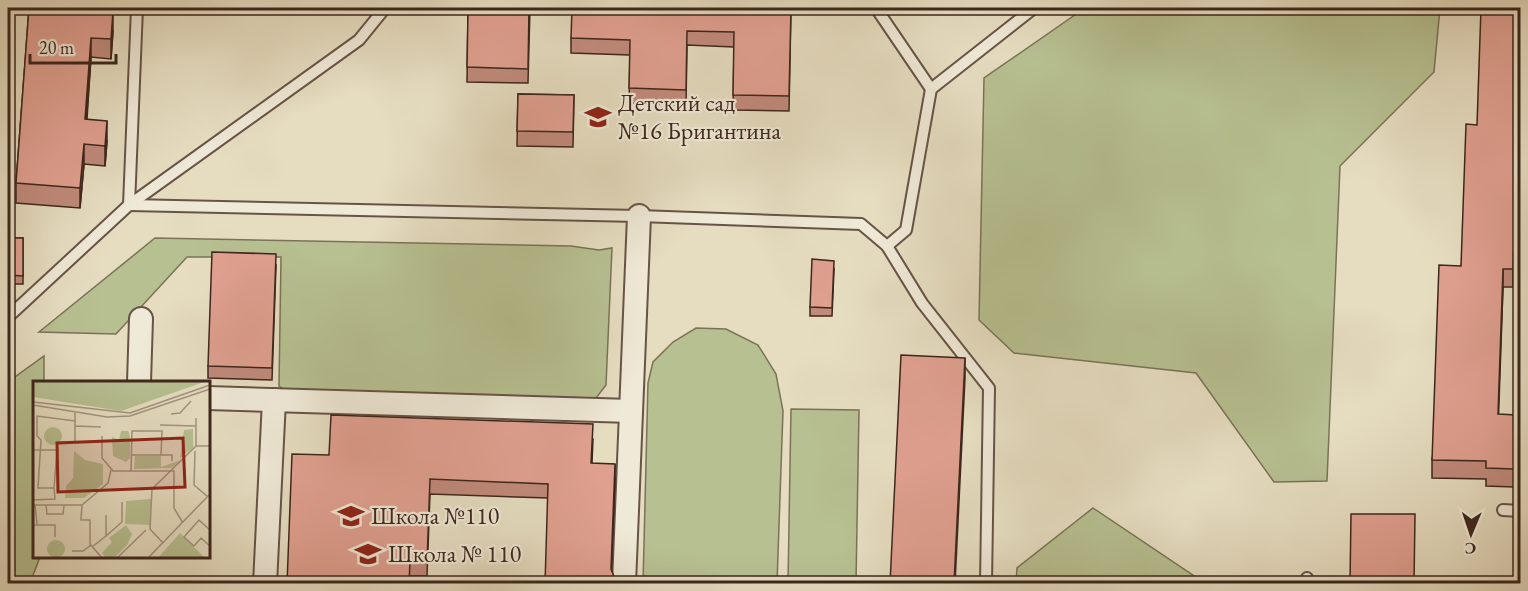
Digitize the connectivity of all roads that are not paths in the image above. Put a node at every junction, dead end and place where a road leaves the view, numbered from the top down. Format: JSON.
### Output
{"nodes":[{"id":1,"x":136,"y":8,"type":"edge"},
{"id":2,"x":386,"y":8,"type":"edge"},
{"id":3,"x":876,"y":8,"type":"edge"},
{"id":4,"x":1034,"y":8,"type":"edge"},
{"id":5,"x":931,"y":89,"type":"junction"},
{"id":6,"x":129,"y":205,"type":"junction"},
{"id":7,"x":639,"y":216,"type":"junction"},
{"id":8,"x":887,"y":246,"type":"junction"},
{"id":9,"x":8,"y":317,"type":"edge"},
{"id":10,"x":141,"y":319,"type":"dead end"},
{"id":11,"x":139,"y":381,"type":"edge"},
{"id":12,"x":210,"y":398,"type":"edge"},
{"id":13,"x":274,"y":400,"type":"junction"},
{"id":14,"x":631,"y":411,"type":"junction"},
{"id":15,"x":1503,"y":510,"type":"dead end"},
{"id":16,"x":1521,"y":511,"type":"edge"},
{"id":17,"x":266,"y":584,"type":"edge"},
{"id":18,"x":624,"y":584,"type":"edge"},
{"id":19,"x":986,"y":584,"type":"edge"}],
"edges":[{"from":1,"to":6,"type":"lane"},
{"from":2,"to":6,"type":"lane"},
{"from":3,"to":5,"type":"lane"},
{"from":4,"to":5,"type":"lane"},
{"from":5,"to":8,"type":"lane"},
{"from":6,"to":7,"type":"lane"},
{"from":6,"to":9,"type":"lane"},
{"from":7,"to":8,"type":"lane"},
{"from":7,"to":14,"type":"street"},
{"from":8,"to":19,"type":"lane"},
{"from":10,"to":11,"type":"street"},
{"from":12,"to":13,"type":"street"},
{"from":13,"to":14,"type":"street"},
{"from":13,"to":17,"type":"street"},
{"from":14,"to":18,"type":"street"},
{"from":15,"to":16,"type":"lane"}]}
